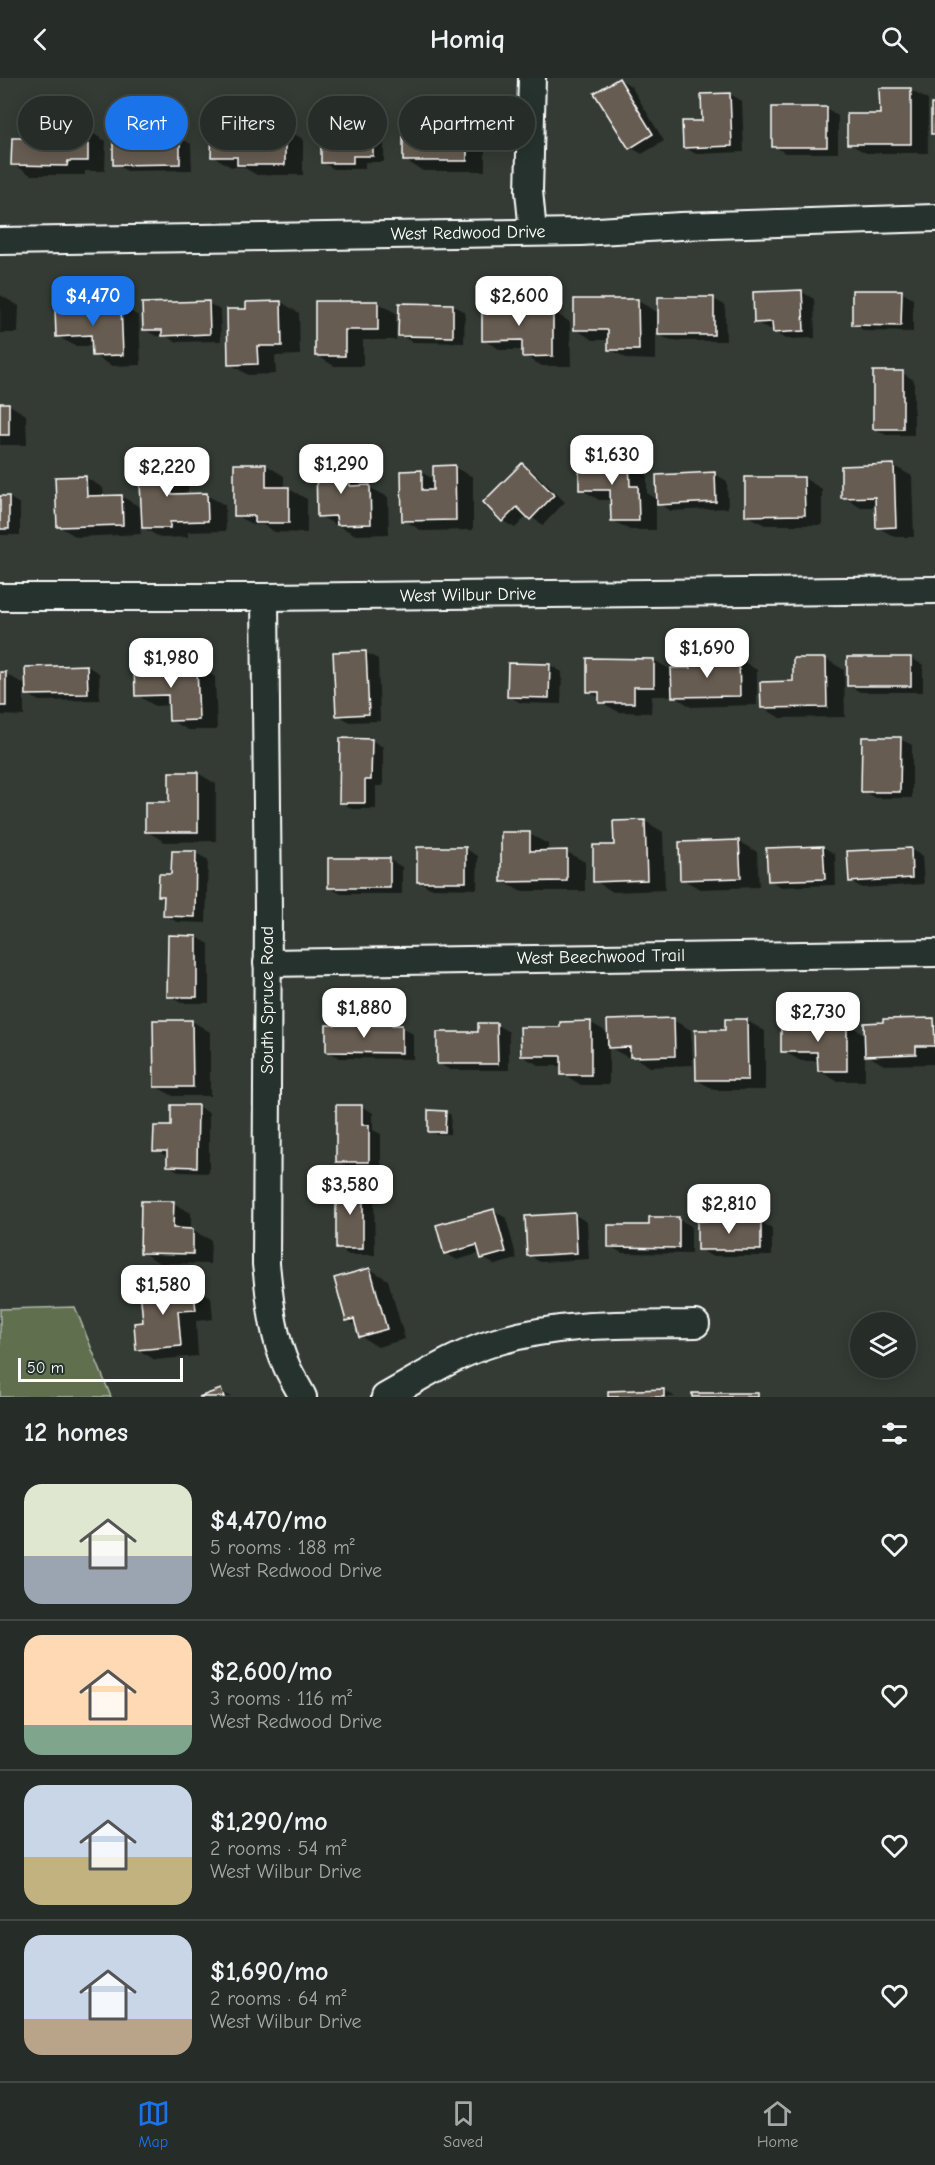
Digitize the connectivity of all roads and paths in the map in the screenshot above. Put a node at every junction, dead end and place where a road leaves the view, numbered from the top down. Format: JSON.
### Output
{"nodes":[{"id":1,"x":532,"y":78,"type":"edge"},
{"id":2,"x":935,"y":218,"type":"edge"},
{"id":3,"x":533,"y":232,"type":"junction"},
{"id":4,"x":0,"y":241,"type":"edge"},
{"id":5,"x":935,"y":590,"type":"edge"},
{"id":6,"x":0,"y":597,"type":"edge"},
{"id":7,"x":265,"y":597,"type":"junction"},
{"id":8,"x":935,"y":953,"type":"edge"},
{"id":9,"x":267,"y":963,"type":"junction"},
{"id":10,"x":696,"y":1324,"type":"dead end"},
{"id":11,"x":303,"y":1397,"type":"edge"},
{"id":12,"x":385,"y":1397,"type":"edge"}],
"edges":[{"from":1,"to":3,"type":"street"},
{"from":2,"to":3,"type":"street","name":"West Redwood Drive"},
{"from":3,"to":4,"type":"street","name":"West Redwood Drive"},
{"from":5,"to":7,"type":"street","name":"West Wilbur Drive"},
{"from":6,"to":7,"type":"street","name":"West Wilbur Drive"},
{"from":7,"to":9,"type":"street","name":"South Spruce Road"},
{"from":8,"to":9,"type":"street","name":"West Beechwood Trail"},
{"from":9,"to":11,"type":"street","name":"South Spruce Road"},
{"from":10,"to":12,"type":"street"}]}
